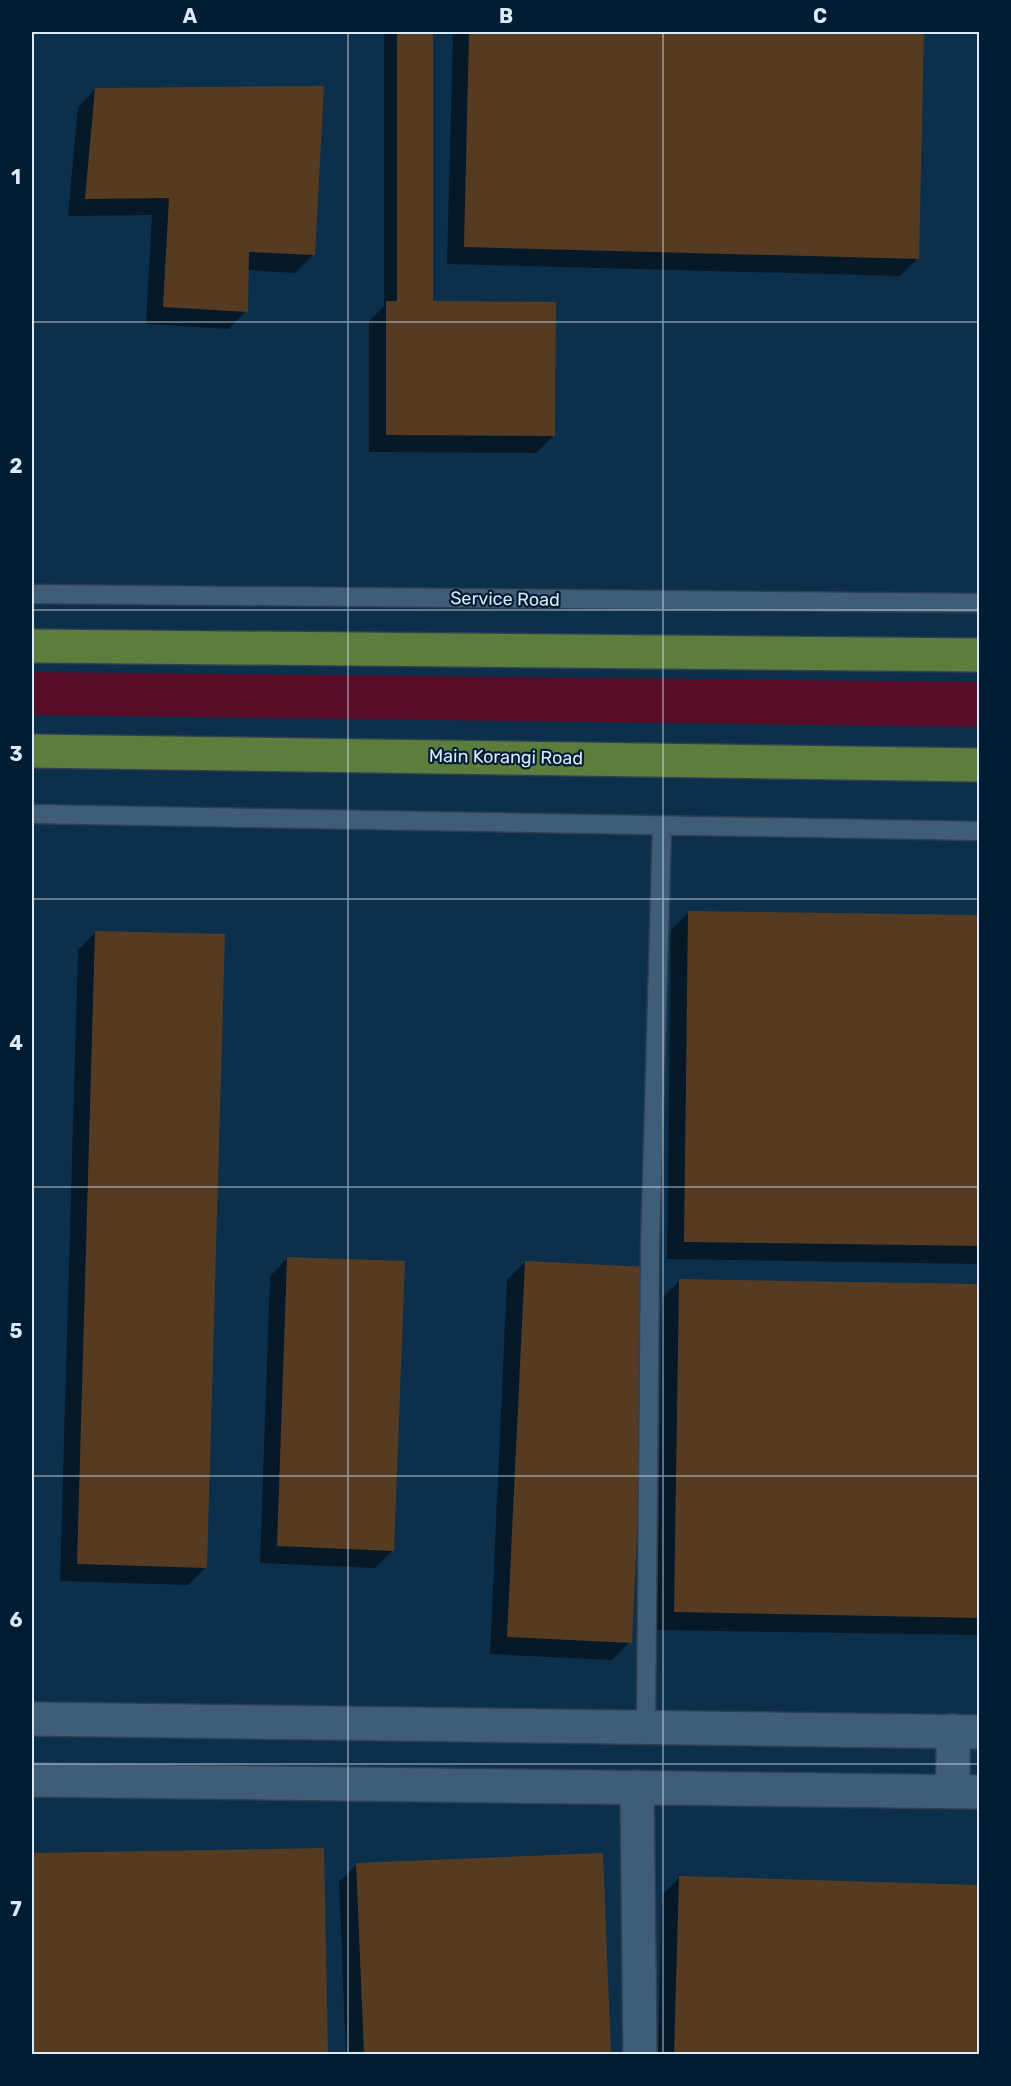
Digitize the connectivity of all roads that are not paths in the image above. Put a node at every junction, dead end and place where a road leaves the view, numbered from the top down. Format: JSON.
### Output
{"nodes":[{"id":1,"x":32,"y":594,"type":"edge"},
{"id":2,"x":980,"y":603,"type":"edge"},
{"id":3,"x":32,"y":646,"type":"edge"},
{"id":4,"x":980,"y":655,"type":"edge"},
{"id":5,"x":32,"y":751,"type":"edge"},
{"id":6,"x":980,"y":765,"type":"edge"},
{"id":7,"x":32,"y":814,"type":"edge"},
{"id":8,"x":662,"y":827,"type":"junction"},
{"id":9,"x":980,"y":831,"type":"edge"},
{"id":10,"x":32,"y":1719,"type":"edge"},
{"id":11,"x":646,"y":1727,"type":"junction"},
{"id":12,"x":966,"y":1731,"type":"edge"},
{"id":13,"x":32,"y":1780,"type":"edge"},
{"id":14,"x":637,"y":1787,"type":"junction"},
{"id":15,"x":966,"y":1792,"type":"edge"},
{"id":16,"x":640,"y":2055,"type":"edge"}],
"edges":[{"from":1,"to":2,"type":"lane","name":"Service Road"},
{"from":3,"to":4,"type":"main road"},
{"from":5,"to":6,"type":"main road","name":"Main Korangi Road"},
{"from":7,"to":8,"type":"lane"},
{"from":8,"to":9,"type":"lane"},
{"from":8,"to":11,"type":"lane"},
{"from":10,"to":11,"type":"street"},
{"from":11,"to":12,"type":"street"},
{"from":12,"to":15,"type":"street"},
{"from":13,"to":14,"type":"street"},
{"from":14,"to":15,"type":"street"},
{"from":14,"to":16,"type":"street"}]}
